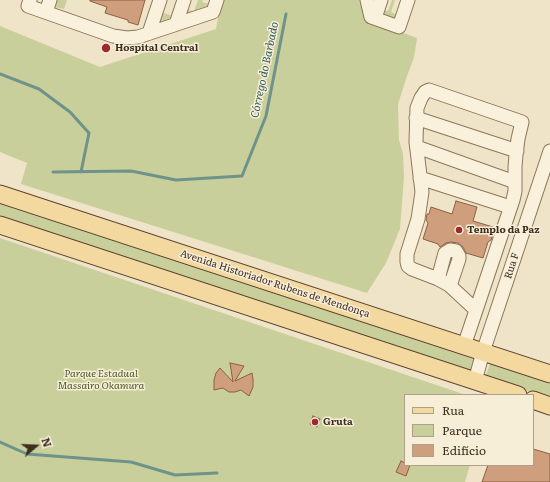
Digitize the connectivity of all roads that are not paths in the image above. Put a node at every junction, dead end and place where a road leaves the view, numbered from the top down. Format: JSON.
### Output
{"nodes":[{"id":1,"x":30,"y":0,"type":"edge"},
{"id":2,"x":160,"y":0,"type":"edge"},
{"id":3,"x":184,"y":0,"type":"edge"},
{"id":4,"x":217,"y":0,"type":"edge"},
{"id":5,"x":367,"y":0,"type":"edge"},
{"id":6,"x":381,"y":0,"type":"edge"},
{"id":7,"x":408,"y":0,"type":"edge"},
{"id":8,"x":48,"y":6,"type":"edge"},
{"id":9,"x":375,"y":18,"type":"junction"},
{"id":10,"x":176,"y":24,"type":"junction"},
{"id":11,"x":149,"y":33,"type":"junction"},
{"id":12,"x":416,"y":118,"type":"junction"},
{"id":13,"x":416,"y":147,"type":"junction"},
{"id":14,"x":517,"y":151,"type":"junction"},
{"id":15,"x":550,"y":151,"type":"edge"},
{"id":16,"x":420,"y":178,"type":"junction"},
{"id":17,"x":515,"y":182,"type":"junction"},
{"id":18,"x":0,"y":194,"type":"edge"},
{"id":19,"x":510,"y":207,"type":"junction"},
{"id":20,"x":0,"y":225,"type":"edge"},
{"id":21,"x":438,"y":279,"type":"junction"},
{"id":22,"x":450,"y":286,"type":"junction"},
{"id":23,"x":476,"y":310,"type":"junction"},
{"id":24,"x":464,"y":346,"type":"junction"},
{"id":25,"x":483,"y":352,"type":"junction"},
{"id":26,"x":550,"y":374,"type":"edge"},
{"id":27,"x":475,"y":381,"type":"junction"},
{"id":28,"x":515,"y":394,"type":"edge"},
{"id":29,"x":534,"y":400,"type":"edge"},
{"id":30,"x":550,"y":406,"type":"edge"}],
"edges":[{"from":1,"to":8,"type":"street"},
{"from":2,"to":11,"type":"street"},
{"from":3,"to":10,"type":"street"},
{"from":4,"to":10,"type":"street"},
{"from":5,"to":9,"type":"street"},
{"from":6,"to":9,"type":"street"},
{"from":7,"to":9,"type":"street"},
{"from":8,"to":11,"type":"street"},
{"from":10,"to":11,"type":"street"},
{"from":12,"to":13,"type":"street"},
{"from":12,"to":14,"type":"street"},
{"from":12,"to":14,"type":"street"},
{"from":13,"to":16,"type":"street"},
{"from":13,"to":17,"type":"street"},
{"from":14,"to":17,"type":"street"},
{"from":15,"to":25,"type":"street","name":"Rua F"},
{"from":16,"to":19,"type":"street"},
{"from":16,"to":21,"type":"street"},
{"from":17,"to":19,"type":"street"},
{"from":18,"to":24,"type":"main road","name":"Avenida Historiador Rubens de Mendonça"},
{"from":19,"to":23,"type":"street"},
{"from":20,"to":27,"type":"main road"},
{"from":21,"to":22,"type":"street"},
{"from":21,"to":22,"type":"street"},
{"from":22,"to":23,"type":"street"},
{"from":23,"to":24,"type":"street"},
{"from":24,"to":25,"type":"main road","name":"Avenida Historiador Rubens de Mendonça"},
{"from":25,"to":26,"type":"main road","name":"Avenida Historiador Rubens de Mendonça"},
{"from":25,"to":27,"type":"street","name":"Rua F"},
{"from":27,"to":28,"type":"main road"},
{"from":29,"to":30,"type":"main road"}]}
